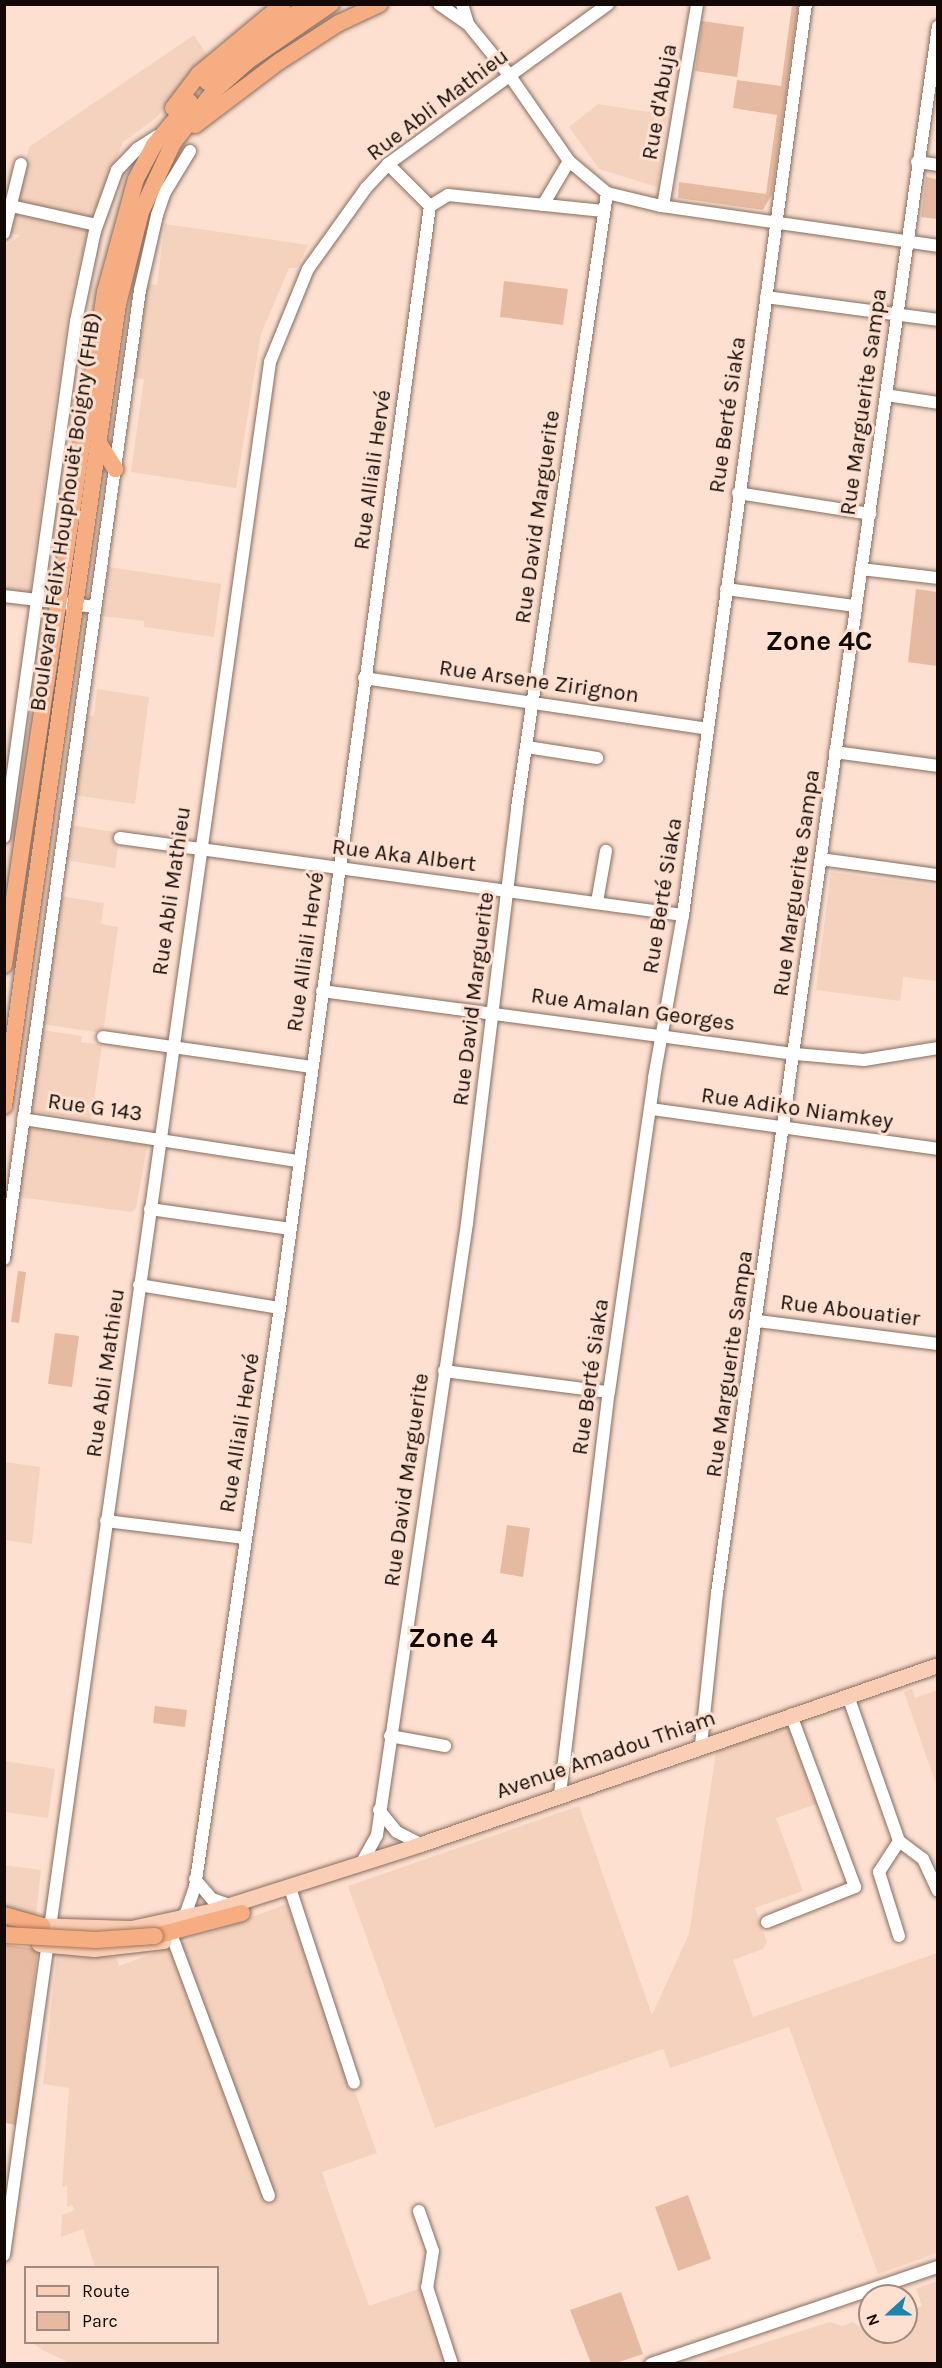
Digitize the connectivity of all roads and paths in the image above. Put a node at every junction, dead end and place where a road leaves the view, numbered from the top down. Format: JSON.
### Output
{"nodes":[{"id":1,"x":283,"y":4,"type":"edge"},
{"id":2,"x":309,"y":4,"type":"edge"},
{"id":3,"x":331,"y":4,"type":"edge"},
{"id":4,"x":380,"y":4,"type":"edge"},
{"id":5,"x":439,"y":4,"type":"edge"},
{"id":6,"x":462,"y":4,"type":"edge"},
{"id":7,"x":608,"y":4,"type":"edge"},
{"id":8,"x":697,"y":4,"type":"edge"},
{"id":9,"x":806,"y":4,"type":"edge"},
{"id":10,"x":468,"y":24,"type":"junction"},
{"id":11,"x":938,"y":27,"type":"edge"},
{"id":12,"x":268,"y":40,"type":"junction"},
{"id":13,"x":934,"y":75,"type":"edge"},
{"id":14,"x":510,"y":76,"type":"junction"},
{"id":15,"x":168,"y":138,"type":"junction"},
{"id":16,"x":190,"y":151,"type":"dead end"},
{"id":17,"x":569,"y":161,"type":"junction"},
{"id":18,"x":917,"y":162,"type":"junction"},
{"id":19,"x":21,"y":164,"type":"dead end"},
{"id":20,"x":388,"y":164,"type":"junction"},
{"id":21,"x":938,"y":165,"type":"edge"},
{"id":22,"x":607,"y":193,"type":"junction"},
{"id":23,"x":543,"y":205,"type":"junction"},
{"id":24,"x":11,"y":206,"type":"junction"},
{"id":25,"x":430,"y":206,"type":"junction"},
{"id":26,"x":663,"y":206,"type":"junction"},
{"id":27,"x":603,"y":211,"type":"junction"},
{"id":28,"x":775,"y":223,"type":"junction"},
{"id":29,"x":97,"y":225,"type":"junction"},
{"id":30,"x":4,"y":233,"type":"edge"},
{"id":31,"x":908,"y":242,"type":"junction"},
{"id":32,"x":938,"y":246,"type":"edge"},
{"id":33,"x":766,"y":297,"type":"junction"},
{"id":34,"x":898,"y":314,"type":"junction"},
{"id":35,"x":938,"y":320,"type":"edge"},
{"id":36,"x":886,"y":395,"type":"junction"},
{"id":37,"x":938,"y":403,"type":"edge"},
{"id":38,"x":99,"y":442,"type":"junction"},
{"id":39,"x":115,"y":469,"type":"junction"},
{"id":40,"x":738,"y":492,"type":"junction"},
{"id":41,"x":870,"y":514,"type":"junction"},
{"id":42,"x":861,"y":569,"type":"junction"},
{"id":43,"x":938,"y":578,"type":"edge"},
{"id":44,"x":726,"y":589,"type":"junction"},
{"id":45,"x":4,"y":596,"type":"edge"},
{"id":46,"x":39,"y":600,"type":"junction"},
{"id":47,"x":57,"y":603,"type":"junction"},
{"id":48,"x":77,"y":605,"type":"junction"},
{"id":49,"x":856,"y":606,"type":"junction"},
{"id":50,"x":95,"y":607,"type":"junction"},
{"id":51,"x":364,"y":678,"type":"junction"},
{"id":52,"x":533,"y":704,"type":"junction"},
{"id":53,"x":708,"y":729,"type":"junction"},
{"id":54,"x":526,"y":747,"type":"junction"},
{"id":55,"x":835,"y":752,"type":"junction"},
{"id":56,"x":597,"y":758,"type":"dead end"},
{"id":57,"x":938,"y":766,"type":"edge"},
{"id":58,"x":4,"y":837,"type":"edge"},
{"id":59,"x":120,"y":838,"type":"dead end"},
{"id":60,"x":200,"y":851,"type":"junction"},
{"id":61,"x":606,"y":851,"type":"dead end"},
{"id":62,"x":821,"y":859,"type":"junction"},
{"id":63,"x":340,"y":870,"type":"junction"},
{"id":64,"x":938,"y":875,"type":"edge"},
{"id":65,"x":508,"y":890,"type":"junction"},
{"id":66,"x":597,"y":902,"type":"junction"},
{"id":67,"x":682,"y":915,"type":"junction"},
{"id":68,"x":4,"y":965,"type":"edge"},
{"id":69,"x":322,"y":991,"type":"junction"},
{"id":70,"x":493,"y":1013,"type":"junction"},
{"id":71,"x":662,"y":1034,"type":"junction"},
{"id":72,"x":103,"y":1037,"type":"dead end"},
{"id":73,"x":172,"y":1047,"type":"junction"},
{"id":74,"x":938,"y":1048,"type":"edge"},
{"id":75,"x":795,"y":1054,"type":"junction"},
{"id":76,"x":311,"y":1066,"type":"junction"},
{"id":77,"x":4,"y":1106,"type":"edge"},
{"id":78,"x":651,"y":1109,"type":"junction"},
{"id":79,"x":23,"y":1119,"type":"junction"},
{"id":80,"x":784,"y":1129,"type":"junction"},
{"id":81,"x":160,"y":1139,"type":"junction"},
{"id":82,"x":938,"y":1149,"type":"edge"},
{"id":83,"x":298,"y":1161,"type":"junction"},
{"id":84,"x":150,"y":1209,"type":"junction"},
{"id":85,"x":291,"y":1229,"type":"junction"},
{"id":86,"x":4,"y":1259,"type":"edge"},
{"id":87,"x":139,"y":1285,"type":"junction"},
{"id":88,"x":280,"y":1308,"type":"junction"},
{"id":89,"x":758,"y":1321,"type":"junction"},
{"id":90,"x":938,"y":1344,"type":"edge"},
{"id":91,"x":444,"y":1371,"type":"junction"},
{"id":92,"x":609,"y":1392,"type":"junction"},
{"id":93,"x":106,"y":1521,"type":"junction"},
{"id":94,"x":245,"y":1538,"type":"junction"},
{"id":95,"x":938,"y":1665,"type":"edge"},
{"id":96,"x":848,"y":1696,"type":"junction"},
{"id":97,"x":791,"y":1715,"type":"junction"},
{"id":98,"x":390,"y":1736,"type":"junction"},
{"id":99,"x":701,"y":1745,"type":"junction"},
{"id":100,"x":445,"y":1746,"type":"dead end"},
{"id":101,"x":560,"y":1794,"type":"junction"},
{"id":102,"x":379,"y":1810,"type":"junction"},
{"id":103,"x":900,"y":1841,"type":"junction"},
{"id":104,"x":421,"y":1844,"type":"junction"},
{"id":105,"x":362,"y":1864,"type":"junction"},
{"id":106,"x":195,"y":1879,"type":"junction"},
{"id":107,"x":290,"y":1888,"type":"junction"},
{"id":108,"x":938,"y":1892,"type":"edge"},
{"id":109,"x":235,"y":1909,"type":"junction"},
{"id":110,"x":4,"y":1915,"type":"edge"},
{"id":111,"x":179,"y":1919,"type":"junction"},
{"id":112,"x":4,"y":1922,"type":"edge"},
{"id":113,"x":767,"y":1922,"type":"dead end"},
{"id":114,"x":46,"y":1926,"type":"junction"},
{"id":115,"x":4,"y":1934,"type":"edge"},
{"id":116,"x":899,"y":1936,"type":"dead end"},
{"id":117,"x":173,"y":1939,"type":"junction"},
{"id":118,"x":47,"y":1945,"type":"junction"},
{"id":119,"x":354,"y":2083,"type":"dead end"},
{"id":120,"x":269,"y":2196,"type":"dead end"},
{"id":121,"x":419,"y":2211,"type":"dead end"},
{"id":122,"x":4,"y":2255,"type":"edge"},
{"id":123,"x":938,"y":2267,"type":"edge"},
{"id":124,"x":452,"y":2364,"type":"edge"},
{"id":125,"x":651,"y":2364,"type":"edge"}],
"edges":[{"from":1,"to":15,"type":"highway"},
{"from":2,"to":12,"type":"highway","name":"Boulevard Félix Houphouët Boigny (FHB)"},
{"from":3,"to":12,"type":"highway","name":"Boulevard Félix Houphouët Boigny (FHB)"},
{"from":4,"to":15,"type":"highway"},
{"from":5,"to":10,"type":"street"},
{"from":6,"to":10,"type":"street"},
{"from":7,"to":14,"type":"street","name":"Rue Abli Mathieu"},
{"from":8,"to":26,"type":"street","name":"Rue d'Abuja"},
{"from":9,"to":28,"type":"street","name":"Rue Berté Siaka"},
{"from":10,"to":14,"type":"street"},
{"from":11,"to":13,"type":"street","name":"Rue Marguerite Sampa"},
{"from":12,"to":15,"type":"highway","name":"Boulevard Félix Houphouët Boigny (FHB)"},
{"from":13,"to":18,"type":"street","name":"Rue Marguerite Sampa"},
{"from":14,"to":17,"type":"street"},
{"from":14,"to":20,"type":"street","name":"Rue Abli Mathieu"},
{"from":15,"to":29,"type":"street"},
{"from":15,"to":38,"type":"highway","name":"Boulevard Félix Houphouët Boigny (FHB)"},
{"from":15,"to":47,"type":"highway","name":"Boulevard Félix Houphouët Boigny (FHB)"},
{"from":16,"to":39,"type":"street"},
{"from":17,"to":22,"type":"street"},
{"from":17,"to":23,"type":"street"},
{"from":18,"to":21,"type":"street"},
{"from":18,"to":31,"type":"street","name":"Rue Marguerite Sampa"},
{"from":19,"to":24,"type":"street"},
{"from":20,"to":25,"type":"street"},
{"from":20,"to":60,"type":"street","name":"Rue Abli Mathieu"},
{"from":22,"to":26,"type":"street"},
{"from":22,"to":27,"type":"street","name":"Rue David Marguerite"},
{"from":23,"to":25,"type":"street"},
{"from":23,"to":27,"type":"street"},
{"from":24,"to":29,"type":"street"},
{"from":24,"to":30,"type":"street"},
{"from":25,"to":51,"type":"street","name":"Rue Alliali Hervé"},
{"from":26,"to":28,"type":"street"},
{"from":27,"to":52,"type":"street","name":"Rue David Marguerite"},
{"from":28,"to":31,"type":"street"},
{"from":28,"to":33,"type":"street","name":"Rue Berté Siaka"},
{"from":29,"to":46,"type":"street"},
{"from":31,"to":32,"type":"street"},
{"from":31,"to":34,"type":"street","name":"Rue Marguerite Sampa"},
{"from":33,"to":34,"type":"street"},
{"from":33,"to":40,"type":"street","name":"Rue Berté Siaka"},
{"from":34,"to":35,"type":"street"},
{"from":34,"to":36,"type":"street","name":"Rue Marguerite Sampa"},
{"from":36,"to":37,"type":"street"},
{"from":36,"to":41,"type":"street","name":"Rue Marguerite Sampa"},
{"from":38,"to":39,"type":"highway"},
{"from":38,"to":48,"type":"highway","name":"Boulevard Félix Houphouët Boigny (FHB)"},
{"from":39,"to":50,"type":"street"},
{"from":40,"to":41,"type":"street"},
{"from":40,"to":44,"type":"street","name":"Rue Berté Siaka"},
{"from":41,"to":42,"type":"street","name":"Rue Marguerite Sampa"},
{"from":42,"to":43,"type":"street"},
{"from":42,"to":49,"type":"street","name":"Rue Marguerite Sampa"},
{"from":44,"to":49,"type":"street"},
{"from":44,"to":53,"type":"street","name":"Rue Berté Siaka"},
{"from":45,"to":46,"type":"street"},
{"from":46,"to":47,"type":"street"},
{"from":46,"to":58,"type":"street"},
{"from":47,"to":48,"type":"street"},
{"from":47,"to":68,"type":"highway","name":"Boulevard Félix Houphouët Boigny (FHB)"},
{"from":48,"to":50,"type":"street"},
{"from":48,"to":77,"type":"highway","name":"Boulevard Félix Houphouët Boigny (FHB)"},
{"from":49,"to":55,"type":"street","name":"Rue Marguerite Sampa"},
{"from":50,"to":79,"type":"street"},
{"from":51,"to":52,"type":"street","name":"Rue Arsene Zirignon"},
{"from":51,"to":63,"type":"street","name":"Rue Alliali Hervé"},
{"from":52,"to":53,"type":"street","name":"Rue Arsene Zirignon"},
{"from":52,"to":54,"type":"street","name":"Rue David Marguerite"},
{"from":53,"to":67,"type":"street","name":"Rue Berté Siaka"},
{"from":54,"to":56,"type":"street"},
{"from":54,"to":65,"type":"street","name":"Rue David Marguerite"},
{"from":55,"to":57,"type":"street"},
{"from":55,"to":62,"type":"street","name":"Rue Marguerite Sampa"},
{"from":59,"to":60,"type":"street","name":"Rue Aka Albert"},
{"from":60,"to":63,"type":"street","name":"Rue Aka Albert"},
{"from":60,"to":73,"type":"street","name":"Rue Abli Mathieu"},
{"from":61,"to":66,"type":"street"},
{"from":62,"to":64,"type":"street"},
{"from":62,"to":75,"type":"street","name":"Rue Marguerite Sampa"},
{"from":63,"to":65,"type":"street","name":"Rue Aka Albert"},
{"from":63,"to":69,"type":"street","name":"Rue Alliali Hervé"},
{"from":65,"to":66,"type":"street","name":"Rue Aka Albert"},
{"from":65,"to":70,"type":"street","name":"Rue David Marguerite"},
{"from":66,"to":67,"type":"street","name":"Rue Aka Albert"},
{"from":67,"to":71,"type":"street","name":"Rue Berté Siaka"},
{"from":69,"to":70,"type":"street","name":"Rue Amalan Georges"},
{"from":69,"to":76,"type":"street","name":"Rue Alliali Hervé"},
{"from":70,"to":71,"type":"street","name":"Rue Amalan Georges"},
{"from":70,"to":91,"type":"street","name":"Rue David Marguerite"},
{"from":71,"to":75,"type":"street","name":"Rue Amalan Georges"},
{"from":71,"to":78,"type":"street","name":"Rue Berté Siaka"},
{"from":72,"to":73,"type":"street"},
{"from":73,"to":76,"type":"street"},
{"from":73,"to":81,"type":"street","name":"Rue Abli Mathieu"},
{"from":74,"to":75,"type":"street","name":"Rue Amalan Georges"},
{"from":75,"to":80,"type":"street","name":"Rue Marguerite Sampa"},
{"from":76,"to":83,"type":"street","name":"Rue Alliali Hervé"},
{"from":78,"to":80,"type":"street","name":"Rue Adiko Niamkey"},
{"from":78,"to":92,"type":"street","name":"Rue Berté Siaka"},
{"from":79,"to":81,"type":"street","name":"Rue G 143"},
{"from":79,"to":86,"type":"street"},
{"from":80,"to":82,"type":"street","name":"Rue Adiko Niamkey"},
{"from":80,"to":89,"type":"street","name":"Rue Marguerite Sampa"},
{"from":81,"to":83,"type":"street","name":"Rue G 143"},
{"from":81,"to":84,"type":"street","name":"Rue Abli Mathieu"},
{"from":83,"to":85,"type":"street","name":"Rue Alliali Hervé"},
{"from":84,"to":85,"type":"street"},
{"from":84,"to":87,"type":"street","name":"Rue Abli Mathieu"},
{"from":85,"to":88,"type":"street","name":"Rue Alliali Hervé"},
{"from":87,"to":88,"type":"street"},
{"from":87,"to":93,"type":"street","name":"Rue Abli Mathieu"},
{"from":88,"to":94,"type":"street","name":"Rue Alliali Hervé"},
{"from":89,"to":90,"type":"street","name":"Rue Abouatier"},
{"from":89,"to":99,"type":"street","name":"Rue Marguerite Sampa"},
{"from":91,"to":92,"type":"street"},
{"from":91,"to":98,"type":"street","name":"Rue David Marguerite"},
{"from":92,"to":101,"type":"street","name":"Rue Berté Siaka"},
{"from":93,"to":94,"type":"street"},
{"from":93,"to":114,"type":"street","name":"Rue Abli Mathieu"},
{"from":94,"to":106,"type":"street","name":"Rue Alliali Hervé"},
{"from":95,"to":96,"type":"main road","name":"Avenue Amadou Thiam"},
{"from":96,"to":97,"type":"main road","name":"Avenue Amadou Thiam"},
{"from":96,"to":103,"type":"street"},
{"from":97,"to":99,"type":"main road","name":"Avenue Amadou Thiam"},
{"from":97,"to":113,"type":"street"},
{"from":98,"to":100,"type":"street"},
{"from":98,"to":102,"type":"street","name":"Rue David Marguerite"},
{"from":99,"to":101,"type":"main road","name":"Avenue Amadou Thiam"},
{"from":101,"to":104,"type":"main road","name":"Avenue Amadou Thiam"},
{"from":102,"to":104,"type":"street"},
{"from":102,"to":105,"type":"street","name":"Rue David Marguerite"},
{"from":103,"to":108,"type":"street"},
{"from":103,"to":116,"type":"street"},
{"from":104,"to":105,"type":"main road","name":"Avenue Amadou Thiam"},
{"from":105,"to":107,"type":"main road","name":"Avenue Amadou Thiam"},
{"from":106,"to":109,"type":"street"},
{"from":106,"to":111,"type":"street","name":"Rue Alliali Hervé"},
{"from":107,"to":109,"type":"main road","name":"Avenue Amadou Thiam"},
{"from":107,"to":119,"type":"street"},
{"from":109,"to":111,"type":"main road","name":"Avenue Amadou Thiam"},
{"from":109,"to":115,"type":"highway","bridge":true},
{"from":109,"to":117,"type":"main road","name":"Avenue Amadou Thiam"},
{"from":110,"to":114,"type":"highway"},
{"from":111,"to":114,"type":"main road","name":"Avenue Amadou Thiam"},
{"from":112,"to":114,"type":"main road","name":"Avenue Amadou Thiam"},
{"from":114,"to":118,"type":"street","name":"Rue Abli Mathieu"},
{"from":115,"to":118,"type":"main road","name":"Avenue Amadou Thiam"},
{"from":117,"to":118,"type":"main road","name":"Avenue Amadou Thiam"},
{"from":117,"to":120,"type":"street"},
{"from":118,"to":122,"type":"street","name":"Rue Abli Mathieu"},
{"from":121,"to":124,"type":"street"},
{"from":123,"to":125,"type":"street"}]}
